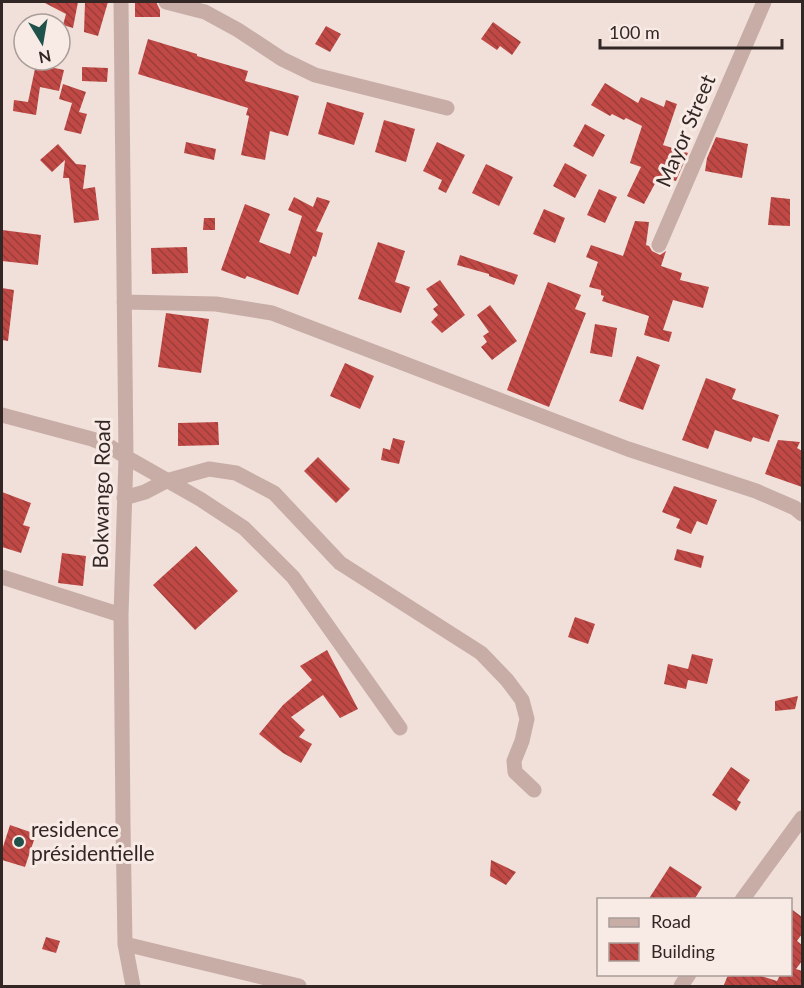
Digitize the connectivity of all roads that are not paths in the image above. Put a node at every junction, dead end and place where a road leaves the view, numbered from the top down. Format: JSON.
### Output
{"nodes":[{"id":1,"x":121,"y":2,"type":"edge"},
{"id":2,"x":166,"y":2,"type":"edge"},
{"id":3,"x":765,"y":2,"type":"edge"},
{"id":4,"x":447,"y":108,"type":"dead end"},
{"id":5,"x":659,"y":245,"type":"dead end"},
{"id":6,"x":124,"y":302,"type":"junction"},
{"id":7,"x":2,"y":415,"type":"edge"},
{"id":8,"x":126,"y":458,"type":"junction"},
{"id":9,"x":166,"y":481,"type":"junction"},
{"id":10,"x":124,"y":498,"type":"junction"},
{"id":11,"x":802,"y":514,"type":"edge"},
{"id":12,"x":2,"y":577,"type":"edge"},
{"id":13,"x":121,"y":615,"type":"junction"},
{"id":14,"x":400,"y":728,"type":"dead end"},
{"id":15,"x":534,"y":790,"type":"dead end"},
{"id":16,"x":800,"y":827,"type":"edge"},
{"id":17,"x":743,"y":898,"type":"edge"},
{"id":18,"x":125,"y":944,"type":"junction"},
{"id":19,"x":133,"y":987,"type":"edge"},
{"id":20,"x":299,"y":987,"type":"edge"}],
"edges":[{"from":1,"to":6,"type":"street","name":"Bokwango Road"},
{"from":2,"to":4,"type":"street"},
{"from":3,"to":5,"type":"street","name":"Mayor Street"},
{"from":6,"to":8,"type":"street","name":"Bokwango Road"},
{"from":6,"to":11,"type":"street"},
{"from":7,"to":8,"type":"street"},
{"from":8,"to":9,"type":"street"},
{"from":8,"to":10,"type":"street","name":"Bokwango Road"},
{"from":9,"to":10,"type":"street"},
{"from":9,"to":14,"type":"street"},
{"from":9,"to":15,"type":"street"},
{"from":10,"to":13,"type":"street","name":"Bokwango Road"},
{"from":12,"to":13,"type":"street"},
{"from":13,"to":18,"type":"street","name":"Bokwango Road"},
{"from":16,"to":17,"type":"street"},
{"from":18,"to":19,"type":"street","name":"Bokwango Road"},
{"from":18,"to":20,"type":"street"}]}
